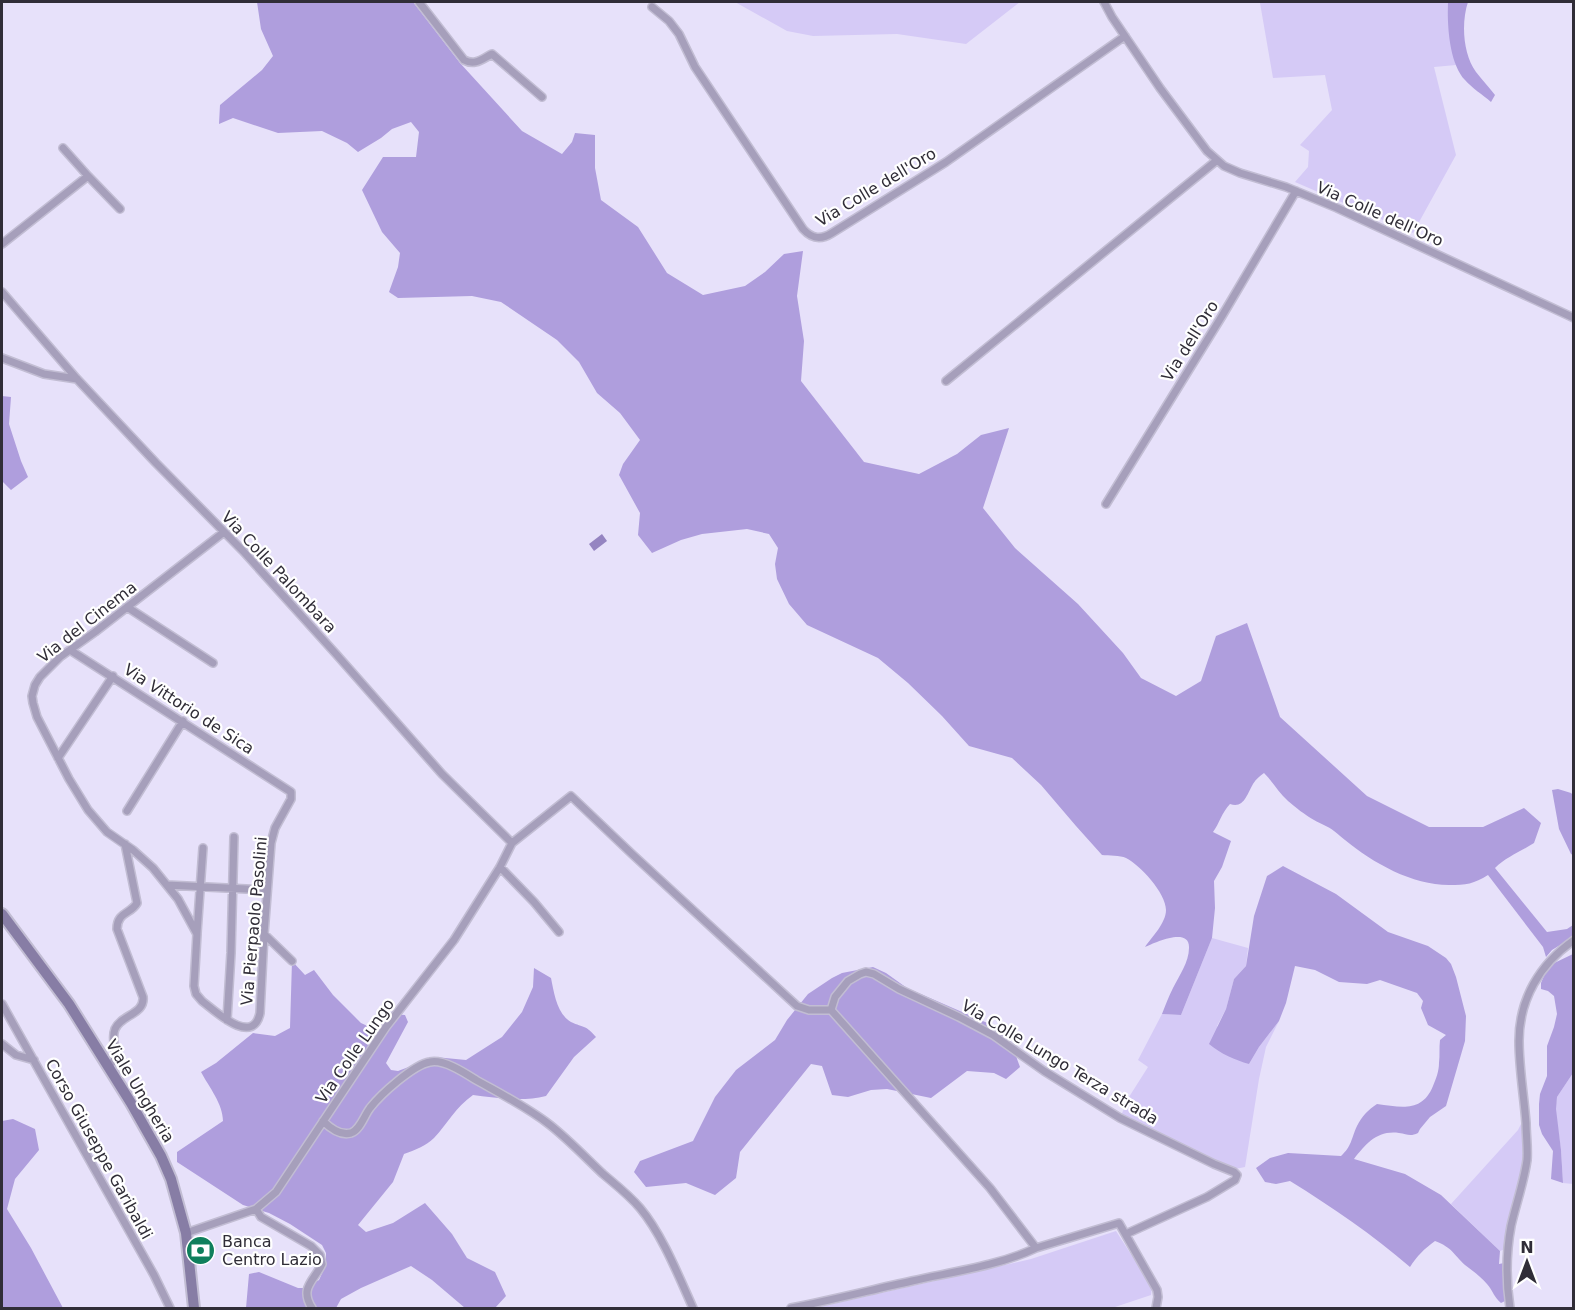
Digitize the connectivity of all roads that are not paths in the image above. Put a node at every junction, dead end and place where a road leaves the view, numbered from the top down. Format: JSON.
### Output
{"nodes":[{"id":1,"x":419,"y":2,"type":"edge"},
{"id":2,"x":1104,"y":2,"type":"edge"},
{"id":3,"x":652,"y":7,"type":"dead end"},
{"id":4,"x":1125,"y":36,"type":"junction"},
{"id":5,"x":542,"y":97,"type":"dead end"},
{"id":6,"x":63,"y":148,"type":"dead end"},
{"id":7,"x":1216,"y":161,"type":"junction"},
{"id":8,"x":88,"y":176,"type":"junction"},
{"id":9,"x":1296,"y":191,"type":"junction"},
{"id":10,"x":120,"y":209,"type":"dead end"},
{"id":11,"x":2,"y":244,"type":"edge"},
{"id":12,"x":2,"y":292,"type":"edge"},
{"id":13,"x":1574,"y":318,"type":"edge"},
{"id":14,"x":2,"y":358,"type":"edge"},
{"id":15,"x":77,"y":379,"type":"junction"},
{"id":16,"x":946,"y":381,"type":"dead end"},
{"id":17,"x":1106,"y":504,"type":"dead end"},
{"id":18,"x":224,"y":531,"type":"junction"},
{"id":19,"x":127,"y":607,"type":"junction"},
{"id":20,"x":70,"y":650,"type":"junction"},
{"id":21,"x":213,"y":663,"type":"dead end"},
{"id":22,"x":113,"y":676,"type":"junction"},
{"id":23,"x":183,"y":721,"type":"junction"},
{"id":24,"x":58,"y":758,"type":"junction"},
{"id":25,"x":292,"y":793,"type":"joint"},
{"id":26,"x":127,"y":811,"type":"dead end"},
{"id":27,"x":234,"y":837,"type":"dead end"},
{"id":28,"x":512,"y":843,"type":"junction"},
{"id":29,"x":124,"y":844,"type":"junction"},
{"id":30,"x":203,"y":848,"type":"dead end"},
{"id":31,"x":500,"y":867,"type":"junction"},
{"id":32,"x":166,"y":885,"type":"junction"},
{"id":33,"x":201,"y":886,"type":"junction"},
{"id":34,"x":232,"y":888,"type":"junction"},
{"id":35,"x":267,"y":890,"type":"junction"},
{"id":36,"x":2,"y":914,"type":"edge"},
{"id":37,"x":560,"y":932,"type":"dead end"},
{"id":38,"x":197,"y":934,"type":"junction"},
{"id":39,"x":264,"y":934,"type":"junction"},
{"id":40,"x":1574,"y":940,"type":"edge"},
{"id":41,"x":292,"y":961,"type":"dead end"},
{"id":42,"x":2,"y":1005,"type":"edge"},
{"id":43,"x":831,"y":1010,"type":"junction"},
{"id":44,"x":227,"y":1020,"type":"junction"},
{"id":45,"x":2,"y":1044,"type":"edge"},
{"id":46,"x":33,"y":1060,"type":"junction"},
{"id":47,"x":108,"y":1066,"type":"junction"},
{"id":48,"x":323,"y":1120,"type":"junction"},
{"id":49,"x":256,"y":1209,"type":"junction"},
{"id":50,"x":186,"y":1233,"type":"junction"},
{"id":51,"x":1125,"y":1234,"type":"junction"},
{"id":52,"x":1036,"y":1248,"type":"junction"},
{"id":53,"x":191,"y":1285,"type":"junction"},
{"id":54,"x":170,"y":1308,"type":"edge"},
{"id":55,"x":194,"y":1308,"type":"edge"},
{"id":56,"x":200,"y":1308,"type":"edge"},
{"id":57,"x":312,"y":1308,"type":"edge"},
{"id":58,"x":693,"y":1308,"type":"edge"},
{"id":59,"x":791,"y":1308,"type":"edge"},
{"id":60,"x":1156,"y":1308,"type":"edge"},
{"id":61,"x":1510,"y":1308,"type":"edge"}],
"edges":[{"from":1,"to":5,"type":"street"},
{"from":2,"to":4,"type":"street","name":"Via Colle dell'Oro"},
{"from":3,"to":4,"type":"street","name":"Via Colle dell'Oro"},
{"from":4,"to":7,"type":"street","name":"Via Colle dell'Oro"},
{"from":6,"to":8,"type":"street"},
{"from":7,"to":9,"type":"street","name":"Via Colle dell'Oro"},
{"from":7,"to":16,"type":"street"},
{"from":8,"to":10,"type":"street"},
{"from":8,"to":11,"type":"street"},
{"from":9,"to":13,"type":"street","name":"Via Colle dell'Oro"},
{"from":9,"to":17,"type":"street","name":"Via dell'Oro"},
{"from":12,"to":15,"type":"street","name":"Via Colle Palombara"},
{"from":14,"to":15,"type":"street"},
{"from":15,"to":18,"type":"street","name":"Via Colle Palombara"},
{"from":18,"to":19,"type":"street","name":"Via del Cinema"},
{"from":18,"to":28,"type":"street","name":"Via Colle Palombara"},
{"from":19,"to":20,"type":"street","name":"Via del Cinema"},
{"from":19,"to":21,"type":"street"},
{"from":20,"to":22,"type":"street","name":"Via Vittorio de Sica"},
{"from":20,"to":24,"type":"street","name":"Via del Cinema"},
{"from":22,"to":23,"type":"street","name":"Via Vittorio de Sica"},
{"from":22,"to":24,"type":"street"},
{"from":23,"to":25,"type":"street","name":"Via Vittorio de Sica"},
{"from":23,"to":26,"type":"street"},
{"from":24,"to":29,"type":"street","name":"Via del Cinema"},
{"from":25,"to":35,"type":"street","name":"Via Pierpaolo Pasolini"},
{"from":27,"to":34,"type":"street"},
{"from":28,"to":31,"type":"street","name":"Via Colle Lungo"},
{"from":28,"to":43,"type":"street"},
{"from":29,"to":32,"type":"street","name":"Via del Cinema"},
{"from":29,"to":47,"type":"street"},
{"from":30,"to":33,"type":"street"},
{"from":31,"to":37,"type":"street"},
{"from":31,"to":48,"type":"street","name":"Via Colle Lungo"},
{"from":32,"to":33,"type":"street"},
{"from":32,"to":38,"type":"street","name":"Via del Cinema"},
{"from":33,"to":34,"type":"street"},
{"from":33,"to":38,"type":"street"},
{"from":34,"to":35,"type":"street"},
{"from":34,"to":44,"type":"street"},
{"from":35,"to":39,"type":"street","name":"Via Pierpaolo Pasolini"},
{"from":36,"to":47,"type":"main road","name":"Viale Ungheria"},
{"from":38,"to":44,"type":"street"},
{"from":39,"to":41,"type":"street"},
{"from":39,"to":44,"type":"street","name":"Via Pierpaolo Pasolini"},
{"from":40,"to":61,"type":"street"},
{"from":42,"to":46,"type":"street","name":"Corso Giuseppe Garibaldi"},
{"from":43,"to":51,"type":"street","name":"Via Colle Lungo Terza strada"},
{"from":43,"to":52,"type":"street"},
{"from":45,"to":46,"type":"street"},
{"from":46,"to":54,"type":"street","name":"Corso Giuseppe Garibaldi"},
{"from":47,"to":50,"type":"main road","name":"Viale Ungheria"},
{"from":48,"to":49,"type":"street","name":"Via Colle Lungo"},
{"from":48,"to":58,"type":"street"},
{"from":49,"to":50,"type":"street","name":"Via Colle Lungo"},
{"from":49,"to":57,"type":"street"},
{"from":50,"to":53,"type":"main road","name":"Viale Ungheria"},
{"from":51,"to":52,"type":"street"},
{"from":51,"to":60,"type":"street"},
{"from":52,"to":59,"type":"street"},
{"from":53,"to":55,"type":"main road","name":"Viale Ungheria"},
{"from":53,"to":56,"type":"street"}]}
